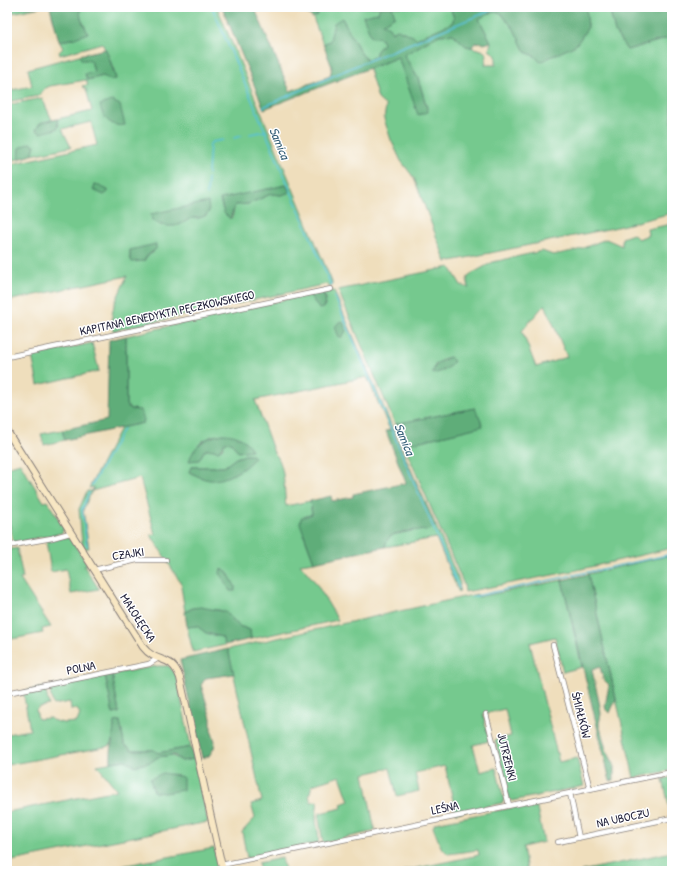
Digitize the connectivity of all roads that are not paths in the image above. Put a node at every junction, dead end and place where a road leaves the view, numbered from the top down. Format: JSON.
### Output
{"nodes":[{"id":1,"x":331,"y":289,"type":"dead end"},
{"id":2,"x":7,"y":357,"type":"edge"},
{"id":3,"x":7,"y":431,"type":"edge"},
{"id":4,"x":9,"y":439,"type":"edge"},
{"id":5,"x":70,"y":532,"type":"junction"},
{"id":6,"x":7,"y":546,"type":"edge"},
{"id":7,"x":166,"y":560,"type":"dead end"},
{"id":8,"x":94,"y":570,"type":"junction"},
{"id":9,"x":553,"y":645,"type":"dead end"},
{"id":10,"x":157,"y":659,"type":"junction"},
{"id":11,"x":7,"y":693,"type":"edge"},
{"id":12,"x":486,"y":714,"type":"dead end"},
{"id":13,"x":672,"y":772,"type":"edge"},
{"id":14,"x":590,"y":789,"type":"junction"},
{"id":15,"x":570,"y":793,"type":"junction"},
{"id":16,"x":509,"y":805,"type":"junction"},
{"id":17,"x":672,"y":818,"type":"edge"},
{"id":18,"x":579,"y":838,"type":"junction"},
{"id":19,"x":558,"y":842,"type":"dead end"},
{"id":20,"x":222,"y":868,"type":"edge"}],
"edges":[{"from":1,"to":2,"type":"street","name":"KAPITANA BENEDYKTA PĘCZKOWSKIEGO"},
{"from":3,"to":4,"type":"street","name":"MAŁOŁĘCKA"},
{"from":4,"to":5,"type":"street","name":"MAŁOŁĘCKA"},
{"from":5,"to":6,"type":"street"},
{"from":5,"to":8,"type":"street","name":"MAŁOŁĘCKA"},
{"from":7,"to":8,"type":"street","name":"CZAJKI"},
{"from":8,"to":10,"type":"street","name":"MAŁOŁĘCKA"},
{"from":9,"to":14,"type":"street","name":"ŚMIAŁKÓW"},
{"from":10,"to":11,"type":"street","name":"POLNA"},
{"from":10,"to":20,"type":"street","name":"MAŁOŁĘCKA"},
{"from":12,"to":16,"type":"street","name":"JUTRZENKI"},
{"from":13,"to":14,"type":"street","name":"LEŚNA"},
{"from":14,"to":15,"type":"street","name":"LEŚNA"},
{"from":15,"to":16,"type":"street","name":"LEŚNA"},
{"from":15,"to":18,"type":"street"},
{"from":16,"to":20,"type":"street","name":"LEŚNA"},
{"from":17,"to":18,"type":"street","name":"NA UBOCZU"},
{"from":18,"to":19,"type":"street","name":"NA UBOCZU"}]}
